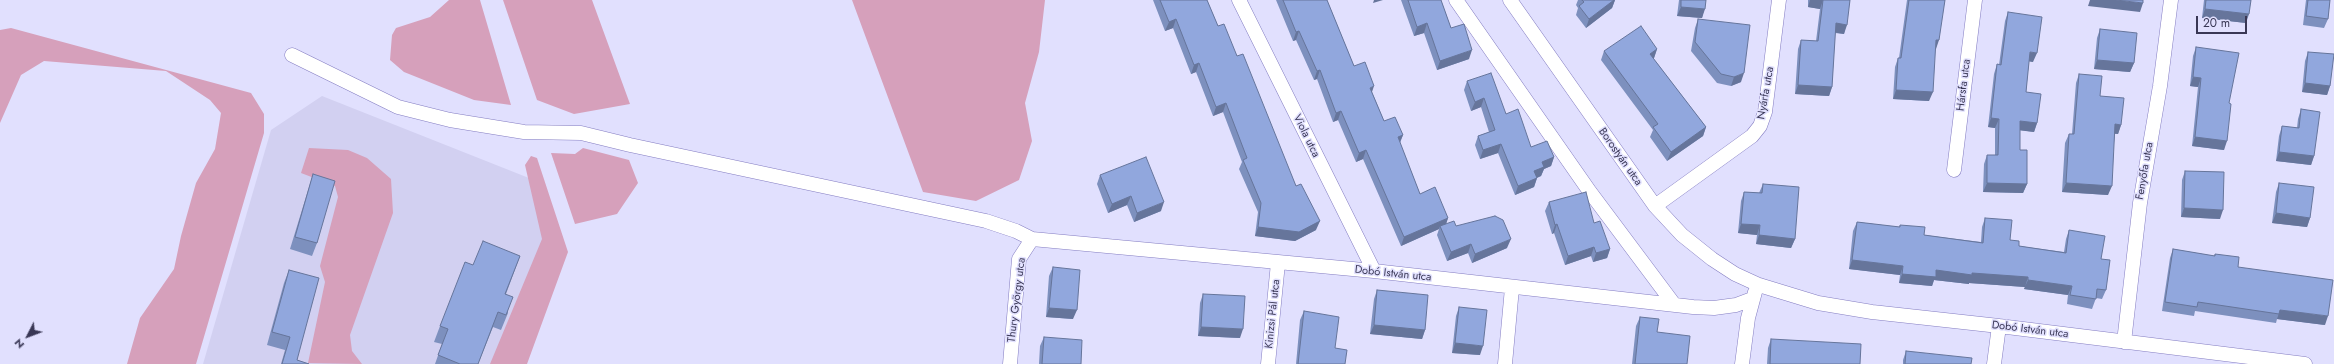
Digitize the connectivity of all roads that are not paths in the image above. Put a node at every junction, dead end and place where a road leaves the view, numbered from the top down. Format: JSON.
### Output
{"nodes":[{"id":1,"x":1239,"y":0,"type":"edge"},
{"id":2,"x":1456,"y":0,"type":"edge"},
{"id":3,"x":1510,"y":0,"type":"edge"},
{"id":4,"x":1779,"y":0,"type":"edge"},
{"id":5,"x":1975,"y":0,"type":"edge"},
{"id":6,"x":2171,"y":0,"type":"edge"},
{"id":7,"x":292,"y":55,"type":"dead end"},
{"id":8,"x":1954,"y":170,"type":"dead end"},
{"id":9,"x":1655,"y":206,"type":"junction"},
{"id":10,"x":1032,"y":239,"type":"junction"},
{"id":11,"x":1278,"y":263,"type":"junction"},
{"id":12,"x":1374,"y":271,"type":"junction"},
{"id":13,"x":1759,"y":284,"type":"junction"},
{"id":14,"x":1512,"y":288,"type":"junction"},
{"id":15,"x":1752,"y":299,"type":"junction"},
{"id":16,"x":1673,"y":303,"type":"junction"},
{"id":17,"x":1999,"y":326,"type":"junction"},
{"id":18,"x":2124,"y":342,"type":"junction"},
{"id":19,"x":2249,"y":361,"type":"edge"},
{"id":20,"x":1010,"y":364,"type":"edge"},
{"id":21,"x":1268,"y":364,"type":"edge"},
{"id":22,"x":1505,"y":364,"type":"edge"},
{"id":23,"x":1742,"y":364,"type":"edge"},
{"id":24,"x":1994,"y":364,"type":"edge"},
{"id":25,"x":2304,"y":364,"type":"edge"}],
"edges":[{"from":1,"to":12,"type":"street","name":"Viola utca"},
{"from":2,"to":16,"type":"street"},
{"from":3,"to":9,"type":"street","name":"Borostyán utca"},
{"from":4,"to":9,"type":"street","name":"Nyárfa utca"},
{"from":5,"to":8,"type":"street","name":"Hársfa utca"},
{"from":6,"to":18,"type":"street","name":"Fenyőfa utca"},
{"from":7,"to":10,"type":"street"},
{"from":9,"to":13,"type":"street","name":"Borostyán utca"},
{"from":10,"to":11,"type":"street","name":"Dobó István utca"},
{"from":10,"to":20,"type":"street","name":"Thury György utca"},
{"from":11,"to":12,"type":"street","name":"Dobó István utca"},
{"from":11,"to":21,"type":"street","name":"Kinizsi Pál utca"},
{"from":12,"to":14,"type":"street","name":"Dobó István utca"},
{"from":13,"to":15,"type":"street"},
{"from":13,"to":17,"type":"street","name":"Dobó István utca"},
{"from":14,"to":16,"type":"street","name":"Dobó István utca"},
{"from":14,"to":22,"type":"street"},
{"from":15,"to":16,"type":"street","name":"Dobó István utca"},
{"from":15,"to":23,"type":"street"},
{"from":17,"to":18,"type":"street","name":"Dobó István utca"},
{"from":17,"to":24,"type":"street"},
{"from":18,"to":19,"type":"street","name":"Dobó István utca"},
{"from":19,"to":25,"type":"street","name":"Dobó István utca"}]}
